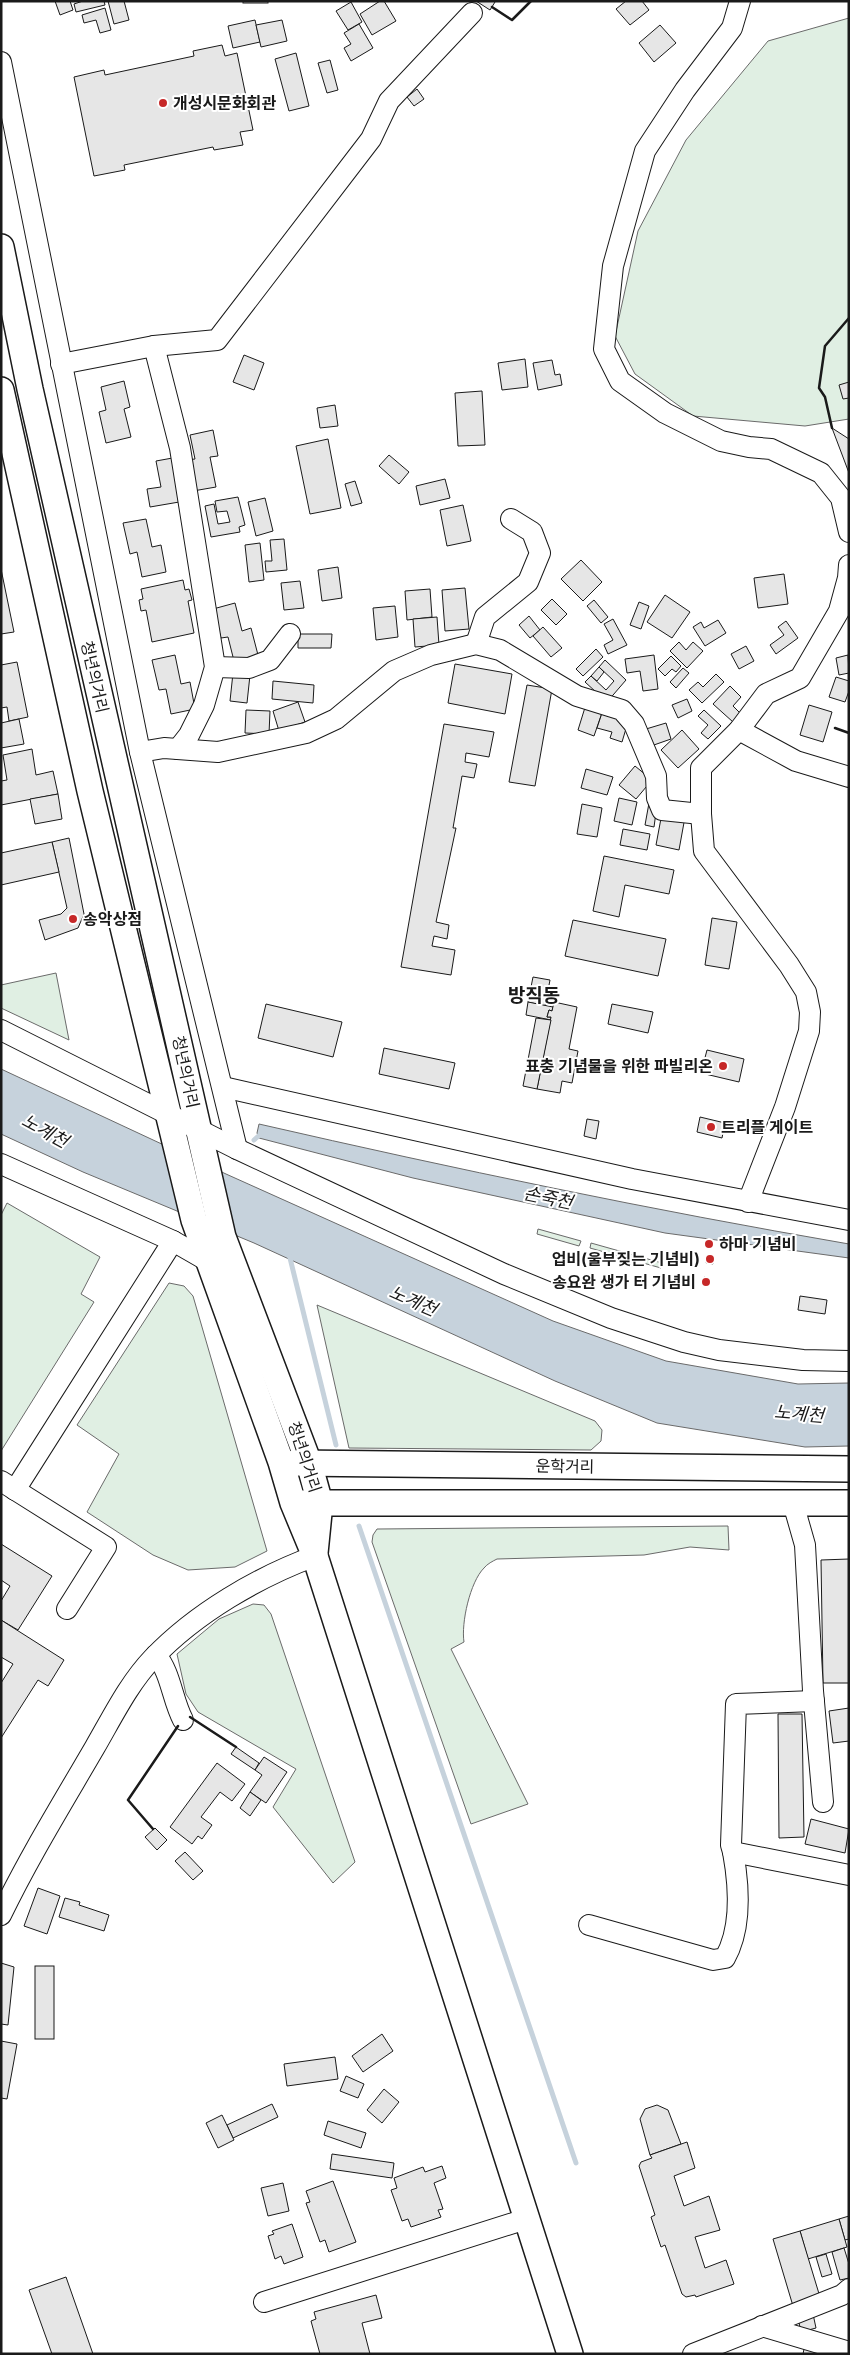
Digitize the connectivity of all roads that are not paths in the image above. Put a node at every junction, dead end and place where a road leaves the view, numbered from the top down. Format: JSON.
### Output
{"nodes":[{"id":1,"x":740,"y":1,"type":"edge"},
{"id":2,"x":472,"y":13,"type":"dead end"},
{"id":3,"x":1,"y":62,"type":"edge"},
{"id":4,"x":1,"y":246,"type":"edge"},
{"id":5,"x":154,"y":346,"type":"junction"},
{"id":6,"x":62,"y":364,"type":"junction"},
{"id":7,"x":1,"y":390,"type":"edge"},
{"id":8,"x":510,"y":519,"type":"dead end"},
{"id":9,"x":849,"y":532,"type":"edge"},
{"id":10,"x":849,"y":564,"type":"edge"},
{"id":11,"x":290,"y":634,"type":"dead end"},
{"id":12,"x":476,"y":644,"type":"junction"},
{"id":13,"x":215,"y":667,"type":"junction"},
{"id":14,"x":739,"y":730,"type":"junction"},
{"id":15,"x":178,"y":749,"type":"junction"},
{"id":16,"x":140,"y":752,"type":"junction"},
{"id":17,"x":849,"y":777,"type":"edge"},
{"id":18,"x":701,"y":814,"type":"junction"},
{"id":19,"x":1,"y":1030,"type":"edge"},
{"id":20,"x":223,"y":1088,"type":"junction"},
{"id":21,"x":169,"y":1116,"type":"junction"},
{"id":22,"x":198,"y":1129,"type":"junction"},
{"id":23,"x":237,"y":1149,"type":"junction"},
{"id":24,"x":4,"y":1172,"type":"edge"},
{"id":25,"x":748,"y":1202,"type":"junction"},
{"id":26,"x":849,"y":1220,"type":"edge"},
{"id":27,"x":173,"y":1241,"type":"junction"},
{"id":28,"x":206,"y":1260,"type":"junction"},
{"id":29,"x":849,"y":1361,"type":"edge"},
{"id":30,"x":281,"y":1462,"type":"junction"},
{"id":31,"x":310,"y":1463,"type":"junction"},
{"id":32,"x":849,"y":1469,"type":"edge"},
{"id":33,"x":8,"y":1486,"type":"edge"},
{"id":34,"x":293,"y":1503,"type":"junction"},
{"id":35,"x":320,"y":1503,"type":"junction"},
{"id":36,"x":793,"y":1503,"type":"junction"},
{"id":37,"x":849,"y":1503,"type":"edge"},
{"id":38,"x":315,"y":1556,"type":"junction"},
{"id":39,"x":67,"y":1609,"type":"dead end"},
{"id":40,"x":156,"y":1655,"type":"junction"},
{"id":41,"x":814,"y":1701,"type":"junction"},
{"id":42,"x":183,"y":1720,"type":"dead end"},
{"id":43,"x":823,"y":1802,"type":"dead end"},
{"id":44,"x":733,"y":1852,"type":"junction"},
{"id":45,"x":849,"y":1875,"type":"edge"},
{"id":46,"x":1,"y":1915,"type":"edge"},
{"id":47,"x":589,"y":1925,"type":"dead end"},
{"id":48,"x":526,"y":2219,"type":"junction"},
{"id":49,"x":849,"y":2289,"type":"edge"},
{"id":50,"x":264,"y":2302,"type":"dead end"},
{"id":51,"x":762,"y":2326,"type":"junction"},
{"id":52,"x":849,"y":2352,"type":"edge"},
{"id":53,"x":570,"y":2354,"type":"edge"},
{"id":54,"x":693,"y":2354,"type":"edge"}],
"edges":[{"from":1,"to":9,"type":"street"},
{"from":2,"to":5,"type":"street"},
{"from":3,"to":6,"type":"street"},
{"from":4,"to":22,"type":"main road","name":"청년의거리"},
{"from":5,"to":6,"type":"street"},
{"from":5,"to":13,"type":"street"},
{"from":6,"to":16,"type":"street"},
{"from":7,"to":21,"type":"main road","name":"청년의거리"},
{"from":8,"to":12,"type":"street"},
{"from":10,"to":14,"type":"street"},
{"from":11,"to":13,"type":"street"},
{"from":12,"to":15,"type":"street"},
{"from":12,"to":18,"type":"street"},
{"from":13,"to":15,"type":"street"},
{"from":14,"to":17,"type":"street"},
{"from":14,"to":18,"type":"street"},
{"from":15,"to":16,"type":"street"},
{"from":16,"to":20,"type":"street"},
{"from":18,"to":25,"type":"street"},
{"from":19,"to":21,"type":"street"},
{"from":20,"to":23,"type":"street"},
{"from":20,"to":25,"type":"street"},
{"from":21,"to":22,"type":"street"},
{"from":21,"to":28,"type":"main road","name":"청년의거리"},
{"from":22,"to":23,"type":"street"},
{"from":22,"to":31,"type":"main road","name":"청년의거리"},
{"from":23,"to":29,"type":"street"},
{"from":24,"to":27,"type":"street"},
{"from":25,"to":26,"type":"street"},
{"from":27,"to":28,"type":"street"},
{"from":27,"to":33,"type":"street"},
{"from":28,"to":30,"type":"main road","name":"청년의거리"},
{"from":30,"to":31,"type":"main road","name":"운학거리"},
{"from":30,"to":34,"type":"main road","name":"청년의거리"},
{"from":31,"to":32,"type":"main road","name":"운학거리"},
{"from":31,"to":35,"type":"main road","name":"청년의거리"},
{"from":33,"to":39,"type":"street"},
{"from":34,"to":35,"type":"main road"},
{"from":34,"to":38,"type":"main road","name":"청년의거리"},
{"from":35,"to":36,"type":"main road"},
{"from":35,"to":38,"type":"main road","name":"청년의거리"},
{"from":36,"to":37,"type":"main road"},
{"from":36,"to":41,"type":"street"},
{"from":38,"to":40,"type":"street"},
{"from":38,"to":48,"type":"main road"},
{"from":40,"to":42,"type":"street"},
{"from":40,"to":46,"type":"street"},
{"from":41,"to":43,"type":"street"},
{"from":41,"to":44,"type":"street"},
{"from":44,"to":45,"type":"street"},
{"from":44,"to":47,"type":"street"},
{"from":48,"to":50,"type":"street"},
{"from":48,"to":53,"type":"main road"},
{"from":49,"to":51,"type":"street"},
{"from":51,"to":52,"type":"street"},
{"from":51,"to":54,"type":"street"}]}
